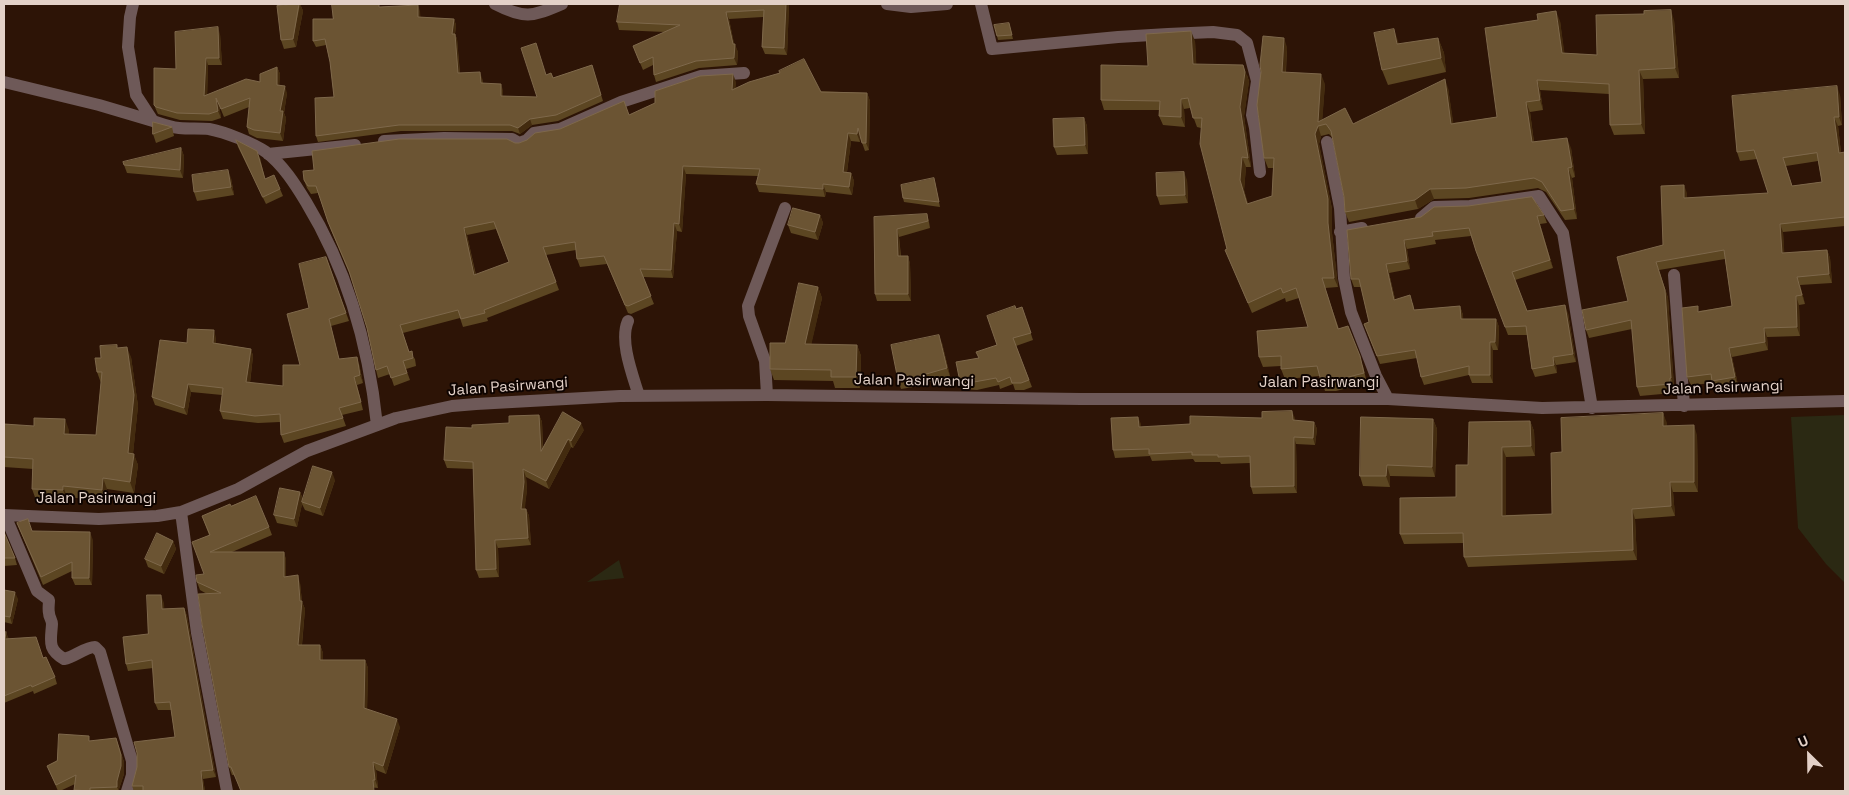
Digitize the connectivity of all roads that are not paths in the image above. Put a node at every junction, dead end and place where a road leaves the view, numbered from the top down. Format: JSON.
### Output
{"nodes":[{"id":1,"x":133,"y":4,"type":"edge"},
{"id":2,"x":495,"y":4,"type":"edge"},
{"id":3,"x":562,"y":4,"type":"edge"},
{"id":4,"x":887,"y":4,"type":"edge"},
{"id":5,"x":947,"y":4,"type":"edge"},
{"id":6,"x":981,"y":4,"type":"edge"},
{"id":7,"x":744,"y":73,"type":"dead end"},
{"id":8,"x":4,"y":82,"type":"edge"},
{"id":9,"x":153,"y":121,"type":"junction"},
{"id":10,"x":1327,"y":142,"type":"dead end"},
{"id":11,"x":268,"y":154,"type":"junction"},
{"id":12,"x":1260,"y":172,"type":"dead end"},
{"id":13,"x":785,"y":208,"type":"dead end"},
{"id":14,"x":1412,"y":219,"type":"edge"},
{"id":15,"x":1375,"y":226,"type":"edge"},
{"id":16,"x":1340,"y":232,"type":"junction"},
{"id":17,"x":1674,"y":275,"type":"dead end"},
{"id":18,"x":628,"y":321,"type":"dead end"},
{"id":19,"x":767,"y":395,"type":"junction"},
{"id":20,"x":639,"y":396,"type":"junction"},
{"id":21,"x":1388,"y":400,"type":"junction"},
{"id":22,"x":1845,"y":401,"type":"edge"},
{"id":23,"x":1684,"y":406,"type":"junction"},
{"id":24,"x":1592,"y":408,"type":"junction"},
{"id":25,"x":377,"y":425,"type":"junction"},
{"id":26,"x":181,"y":512,"type":"junction"},
{"id":27,"x":5,"y":515,"type":"edge"},
{"id":28,"x":127,"y":791,"type":"edge"},
{"id":29,"x":227,"y":791,"type":"edge"}],
"edges":[{"from":1,"to":9,"type":"street"},
{"from":2,"to":3,"type":"street"},
{"from":4,"to":5,"type":"street"},
{"from":6,"to":12,"type":"street"},
{"from":7,"to":11,"type":"street"},
{"from":8,"to":9,"type":"street"},
{"from":9,"to":11,"type":"street"},
{"from":10,"to":16,"type":"street"},
{"from":11,"to":25,"type":"street"},
{"from":13,"to":19,"type":"street"},
{"from":14,"to":24,"type":"street"},
{"from":15,"to":16,"type":"street"},
{"from":16,"to":21,"type":"street"},
{"from":17,"to":23,"type":"street"},
{"from":18,"to":20,"type":"street"},
{"from":19,"to":20,"type":"street","name":"Jalan Pasirwangi"},
{"from":19,"to":21,"type":"street","name":"Jalan Pasirwangi"},
{"from":20,"to":25,"type":"street","name":"Jalan Pasirwangi"},
{"from":21,"to":24,"type":"street","name":"Jalan Pasirwangi"},
{"from":22,"to":23,"type":"street","name":"Jalan Pasirwangi"},
{"from":23,"to":24,"type":"street","name":"Jalan Pasirwangi"},
{"from":25,"to":26,"type":"street","name":"Jalan Pasirwangi"},
{"from":26,"to":27,"type":"street","name":"Jalan Pasirwangi"},
{"from":26,"to":29,"type":"street"},
{"from":27,"to":28,"type":"street"}]}
